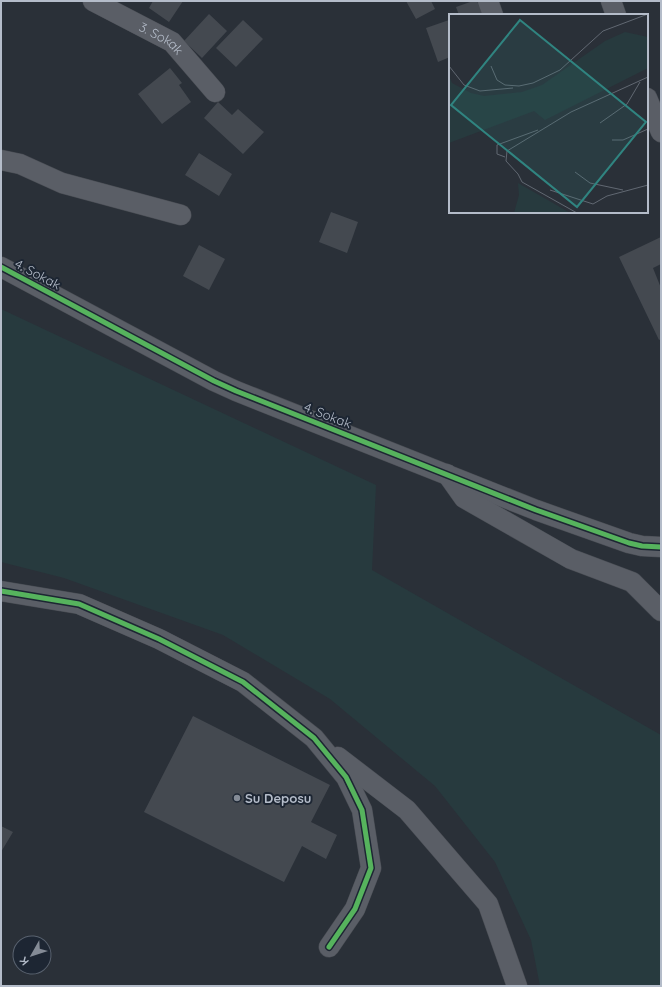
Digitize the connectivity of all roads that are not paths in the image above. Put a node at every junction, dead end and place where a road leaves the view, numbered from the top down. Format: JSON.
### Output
{"nodes":[{"id":1,"x":93,"y":1,"type":"edge"},
{"id":2,"x":488,"y":1,"type":"edge"},
{"id":3,"x":611,"y":1,"type":"edge"},
{"id":4,"x":493,"y":14,"type":"edge"},
{"id":5,"x":616,"y":14,"type":"edge"},
{"id":6,"x":215,"y":92,"type":"dead end"},
{"id":7,"x":648,"y":100,"type":"edge"},
{"id":8,"x":661,"y":132,"type":"edge"},
{"id":9,"x":1,"y":160,"type":"edge"},
{"id":10,"x":181,"y":214,"type":"dead end"},
{"id":11,"x":1,"y":267,"type":"edge"},
{"id":12,"x":447,"y":474,"type":"junction"},
{"id":13,"x":661,"y":546,"type":"edge"},
{"id":14,"x":1,"y":591,"type":"edge"},
{"id":15,"x":661,"y":611,"type":"edge"},
{"id":16,"x":314,"y":738,"type":"junction"},
{"id":17,"x":329,"y":947,"type":"dead end"},
{"id":18,"x":517,"y":986,"type":"edge"}],
"edges":[{"from":1,"to":6,"type":"street","name":"3. Sokak"},
{"from":2,"to":4,"type":"street"},
{"from":3,"to":5,"type":"street"},
{"from":7,"to":8,"type":"street"},
{"from":9,"to":10,"type":"street"},
{"from":11,"to":12,"type":"street","name":"4. Sokak"},
{"from":12,"to":13,"type":"street","name":"4. Sokak"},
{"from":12,"to":15,"type":"street"},
{"from":14,"to":16,"type":"street"},
{"from":16,"to":17,"type":"street"},
{"from":16,"to":18,"type":"street"}]}
